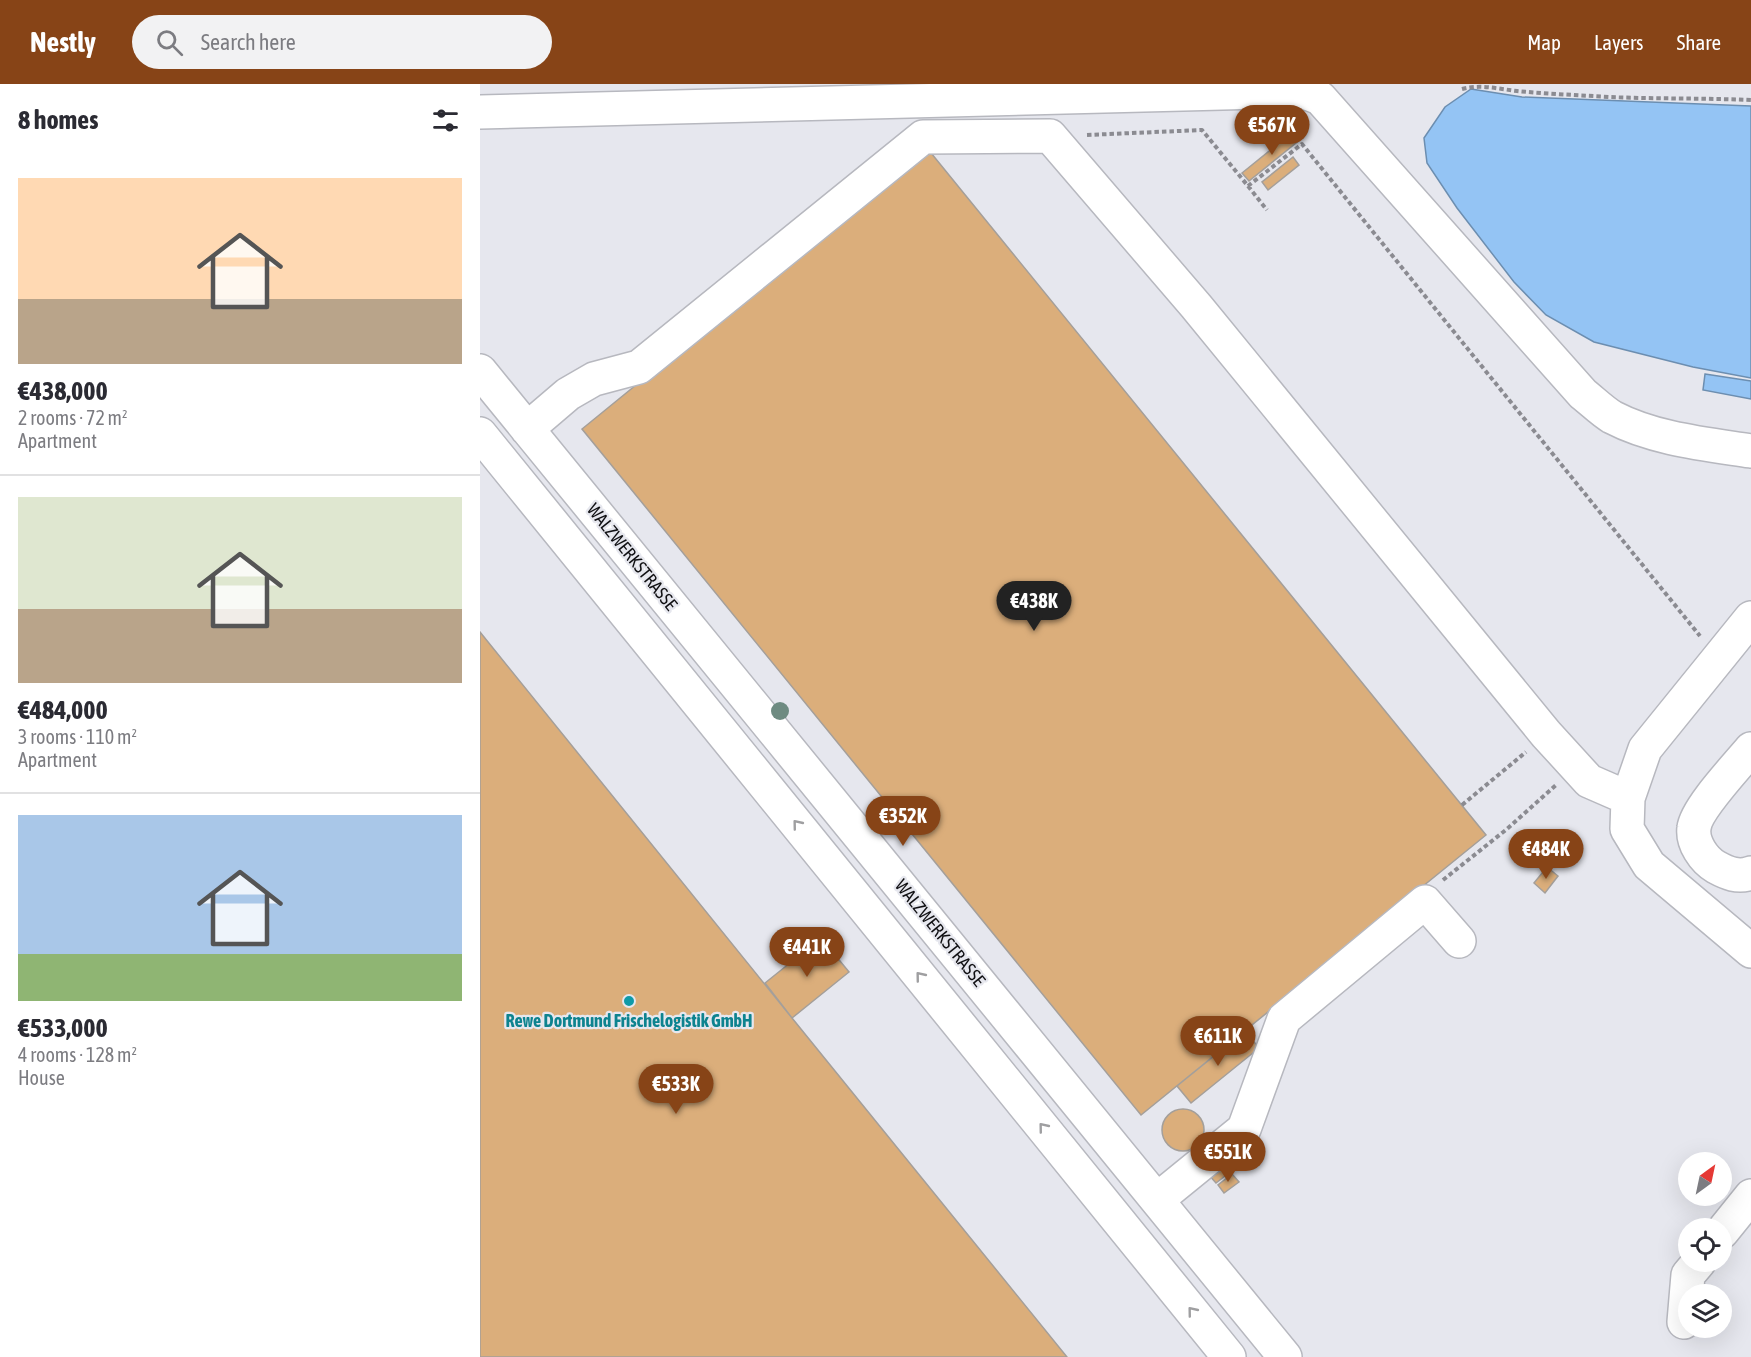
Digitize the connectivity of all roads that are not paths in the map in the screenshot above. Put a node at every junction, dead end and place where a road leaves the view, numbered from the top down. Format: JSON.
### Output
{"nodes":[{"id":1,"x":480,"y":112,"type":"edge"},
{"id":2,"x":480,"y":371,"type":"edge"},
{"id":3,"x":527,"y":429,"type":"junction"},
{"id":4,"x":480,"y":434,"type":"edge"},
{"id":5,"x":1751,"y":451,"type":"edge"},
{"id":6,"x":1751,"y":618,"type":"edge"},
{"id":7,"x":1751,"y":749,"type":"edge"},
{"id":8,"x":1628,"y":798,"type":"junction"},
{"id":9,"x":1751,"y":873,"type":"edge"},
{"id":10,"x":1459,"y":941,"type":"dead end"},
{"id":11,"x":1751,"y":951,"type":"edge"},
{"id":12,"x":1068,"y":1157,"type":"junction"},
{"id":13,"x":1126,"y":1160,"type":"junction"},
{"id":14,"x":1751,"y":1196,"type":"edge"},
{"id":15,"x":1158,"y":1199,"type":"junction"},
{"id":16,"x":1732,"y":1220,"type":"edge"},
{"id":17,"x":1229,"y":1357,"type":"edge"},
{"id":18,"x":1285,"y":1357,"type":"edge"}],
"edges":[{"from":1,"to":5,"type":"street"},
{"from":2,"to":3,"type":"street","name":"WALZWERKSTRASSE"},
{"from":3,"to":8,"type":"street"},
{"from":3,"to":13,"type":"street","name":"WALZWERKSTRASSE"},
{"from":12,"to":4,"type":"street","one_way":true},
{"from":6,"to":8,"type":"street"},
{"from":7,"to":9,"type":"street"},
{"from":8,"to":11,"type":"street"},
{"from":10,"to":15,"type":"street"},
{"from":12,"to":13,"type":"street"},
{"from":17,"to":12,"type":"street","one_way":true},
{"from":13,"to":15,"type":"street","name":"WALZWERKSTRASSE"},
{"from":14,"to":16,"type":"street"},
{"from":15,"to":18,"type":"street","name":"WALZWERKSTRASSE"}]}
